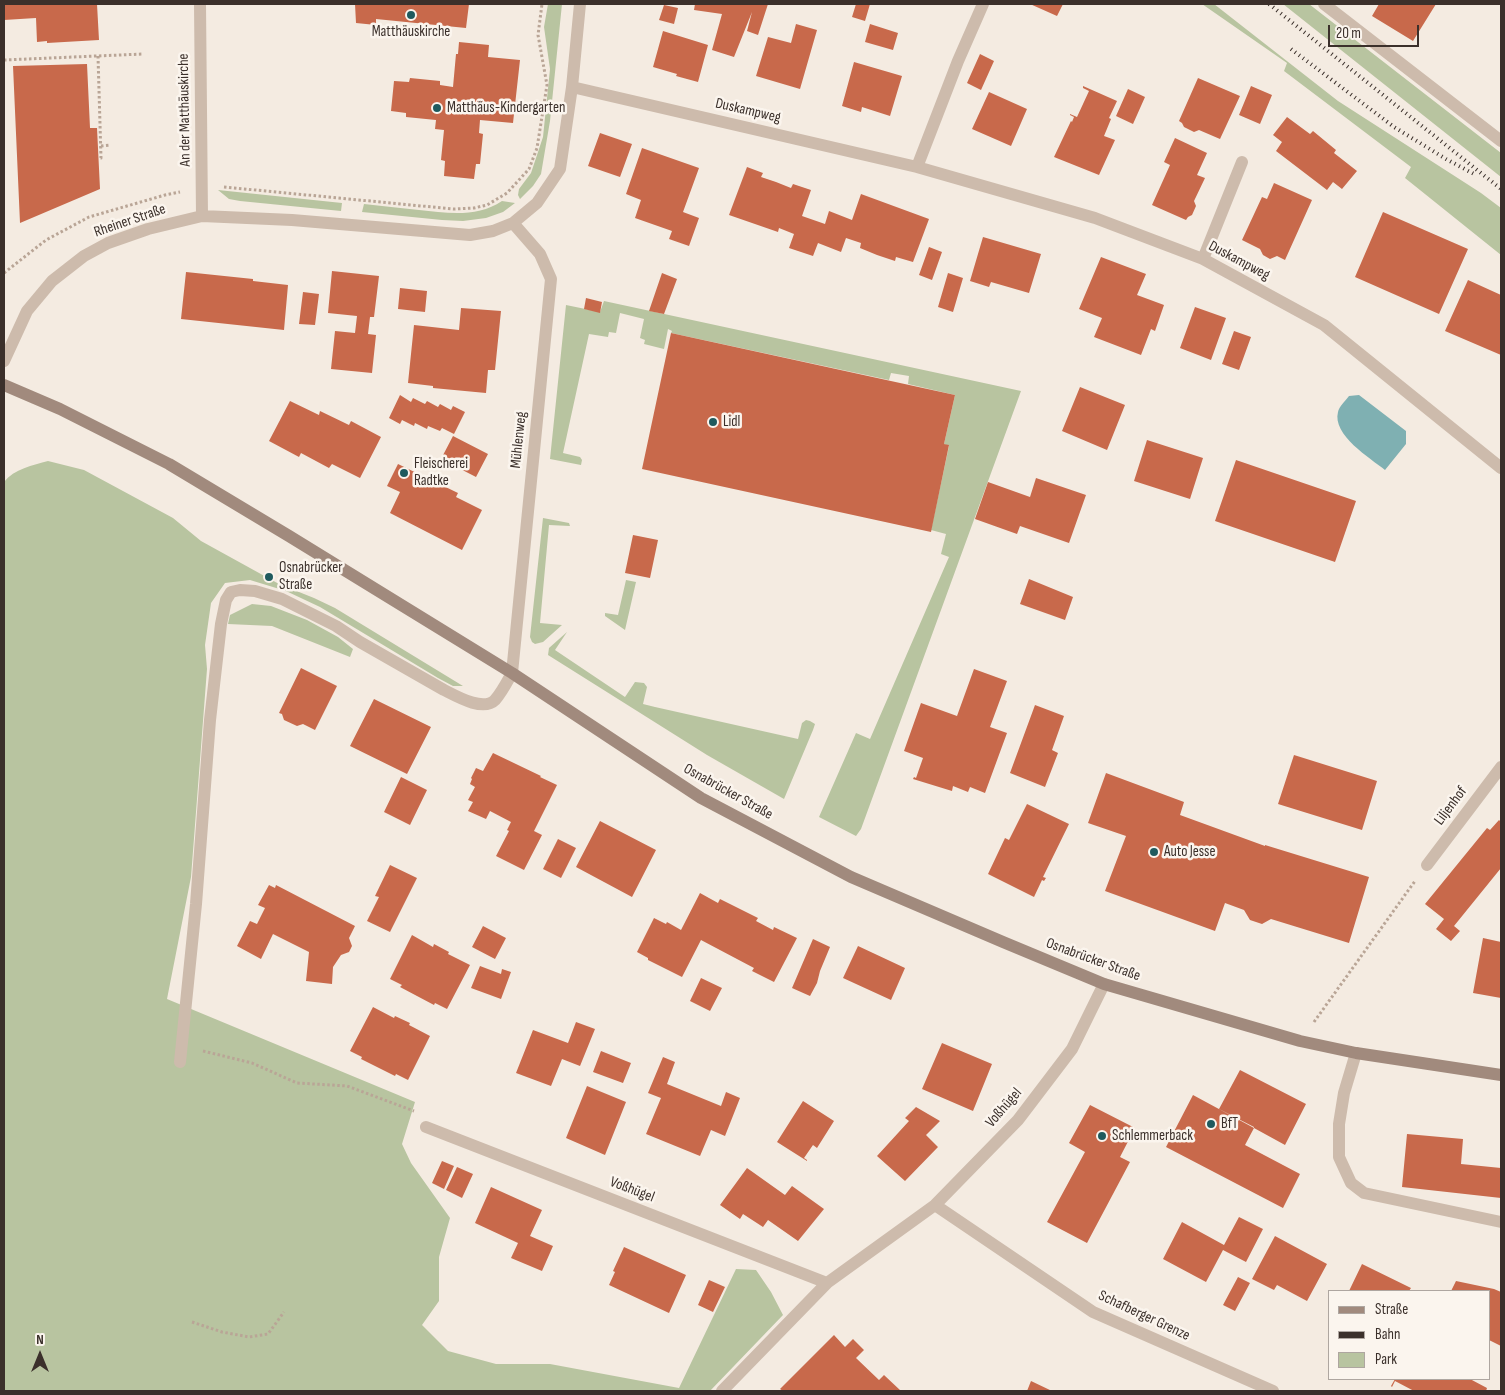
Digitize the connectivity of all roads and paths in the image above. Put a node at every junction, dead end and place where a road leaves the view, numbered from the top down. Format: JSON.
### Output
{"nodes":[{"id":1,"x":200,"y":4,"type":"edge"},
{"id":2,"x":542,"y":4,"type":"edge"},
{"id":3,"x":580,"y":4,"type":"edge"},
{"id":4,"x":983,"y":4,"type":"edge"},
{"id":5,"x":1328,"y":5,"type":"edge"},
{"id":6,"x":143,"y":54,"type":"dead end"},
{"id":7,"x":98,"y":56,"type":"junction"},
{"id":8,"x":4,"y":60,"type":"edge"},
{"id":9,"x":572,"y":87,"type":"junction"},
{"id":10,"x":1501,"y":141,"type":"edge"},
{"id":11,"x":101,"y":146,"type":"junction"},
{"id":12,"x":110,"y":146,"type":"dead end"},
{"id":13,"x":99,"y":158,"type":"dead end"},
{"id":14,"x":1242,"y":162,"type":"dead end"},
{"id":15,"x":917,"y":167,"type":"junction"},
{"id":16,"x":202,"y":189,"type":"junction"},
{"id":17,"x":202,"y":216,"type":"junction"},
{"id":18,"x":513,"y":223,"type":"junction"},
{"id":19,"x":1203,"y":259,"type":"junction"},
{"id":20,"x":4,"y":273,"type":"edge"},
{"id":21,"x":4,"y":362,"type":"edge"},
{"id":22,"x":4,"y":385,"type":"edge"},
{"id":23,"x":1501,"y":468,"type":"edge"},
{"id":24,"x":512,"y":673,"type":"junction"},
{"id":25,"x":1501,"y":767,"type":"edge"},
{"id":26,"x":1427,"y":865,"type":"joint"},
{"id":27,"x":1104,"y":984,"type":"junction"},
{"id":28,"x":1300,"y":1041,"type":"junction"},
{"id":29,"x":182,"y":1046,"type":"junction"},
{"id":30,"x":1356,"y":1053,"type":"junction"},
{"id":31,"x":180,"y":1062,"type":"dead end"},
{"id":32,"x":1501,"y":1075,"type":"edge"},
{"id":33,"x":426,"y":1127,"type":"joint"},
{"id":34,"x":935,"y":1205,"type":"junction"},
{"id":35,"x":1501,"y":1222,"type":"edge"},
{"id":36,"x":827,"y":1283,"type":"junction"},
{"id":37,"x":284,"y":1312,"type":"dead end"},
{"id":38,"x":192,"y":1322,"type":"dead end"},
{"id":39,"x":722,"y":1391,"type":"edge"},
{"id":40,"x":1273,"y":1391,"type":"edge"}],
"edges":[{"from":1,"to":16,"type":"street","name":"An der Matthäuskirche"},
{"from":2,"to":16,"type":"path"},
{"from":3,"to":9,"type":"street"},
{"from":4,"to":15,"type":"street"},
{"from":5,"to":10,"type":"street"},
{"from":6,"to":7,"type":"path"},
{"from":7,"to":8,"type":"path"},
{"from":7,"to":11,"type":"path"},
{"from":9,"to":15,"type":"street","name":"Duskampweg"},
{"from":9,"to":18,"type":"street"},
{"from":11,"to":12,"type":"path"},
{"from":11,"to":13,"type":"path"},
{"from":14,"to":19,"type":"street"},
{"from":15,"to":19,"type":"street","name":"Duskampweg"},
{"from":16,"to":17,"type":"street","name":"An der Matthäuskirche"},
{"from":16,"to":20,"type":"path"},
{"from":17,"to":18,"type":"street"},
{"from":17,"to":21,"type":"street","name":"Rheiner Straße"},
{"from":18,"to":24,"type":"street","name":"Mühlenweg"},
{"from":19,"to":23,"type":"street","name":"Duskampweg"},
{"from":22,"to":24,"type":"main road","name":"Osnabrücker Straße"},
{"from":24,"to":27,"type":"main road","name":"Osnabrücker Straße"},
{"from":24,"to":29,"type":"street"},
{"from":25,"to":26,"type":"street","name":"Liljenhof"},
{"from":26,"to":28,"type":"path"},
{"from":27,"to":28,"type":"main road","name":"Osnabrücker Straße"},
{"from":27,"to":34,"type":"street","name":"Voßhügel"},
{"from":28,"to":30,"type":"main road","name":"Osnabrücker Straße"},
{"from":29,"to":31,"type":"street"},
{"from":29,"to":33,"type":"path"},
{"from":30,"to":32,"type":"main road","name":"Osnabrücker Straße"},
{"from":30,"to":35,"type":"street"},
{"from":33,"to":36,"type":"street","name":"Voßhügel"},
{"from":34,"to":36,"type":"street","name":"Voßhügel"},
{"from":34,"to":40,"type":"street","name":"Schafberger Grenze"},
{"from":36,"to":39,"type":"street","name":"Voßhügel"},
{"from":37,"to":38,"type":"path"}]}
